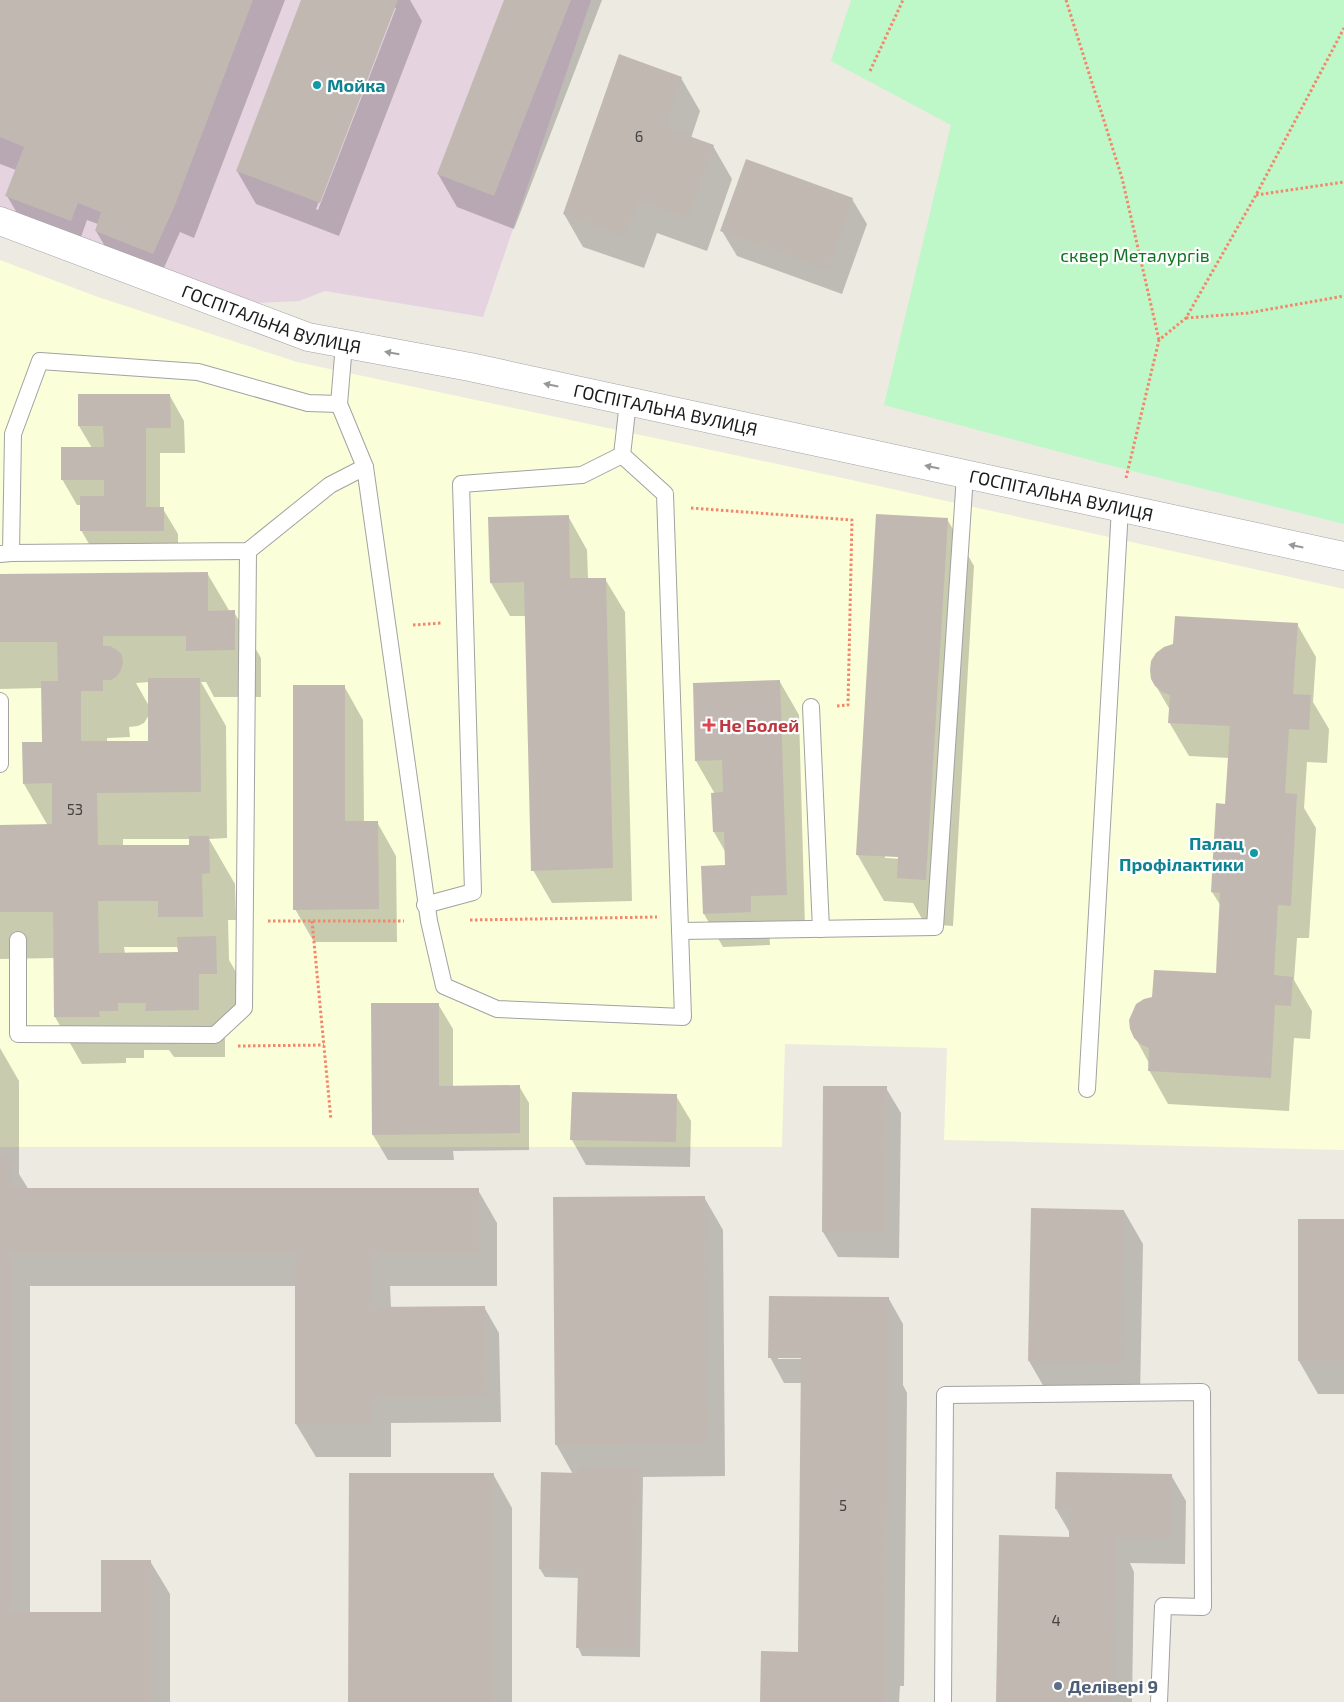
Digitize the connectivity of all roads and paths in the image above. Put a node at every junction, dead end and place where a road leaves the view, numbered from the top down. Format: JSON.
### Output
{"nodes":[{"id":1,"x":904,"y":0,"type":"edge"},
{"id":2,"x":1066,"y":0,"type":"edge"},
{"id":3,"x":1344,"y":28,"type":"edge"},
{"id":4,"x":870,"y":71,"type":"dead end"},
{"id":5,"x":1344,"y":182,"type":"edge"},
{"id":6,"x":1256,"y":195,"type":"junction"},
{"id":7,"x":0,"y":220,"type":"edge"},
{"id":8,"x":1344,"y":296,"type":"edge"},
{"id":9,"x":1186,"y":318,"type":"junction"},
{"id":10,"x":1159,"y":340,"type":"junction"},
{"id":11,"x":344,"y":344,"type":"junction"},
{"id":12,"x":628,"y":402,"type":"junction"},
{"id":13,"x":339,"y":404,"type":"junction"},
{"id":14,"x":622,"y":455,"type":"junction"},
{"id":15,"x":365,"y":467,"type":"junction"},
{"id":16,"x":965,"y":475,"type":"junction"},
{"id":17,"x":1126,"y":479,"type":"dead end"},
{"id":18,"x":665,"y":506,"type":"junction"},
{"id":19,"x":1120,"y":508,"type":"junction"},
{"id":20,"x":248,"y":551,"type":"junction"},
{"id":21,"x":5,"y":554,"type":"edge"},
{"id":22,"x":1344,"y":556,"type":"edge"},
{"id":23,"x":0,"y":701,"type":"edge"},
{"id":24,"x":811,"y":707,"type":"joint"},
{"id":25,"x":0,"y":764,"type":"edge"},
{"id":26,"x":425,"y":905,"type":"junction"},
{"id":27,"x":312,"y":921,"type":"dead end"},
{"id":28,"x":821,"y":929,"type":"junction"},
{"id":29,"x":680,"y":931,"type":"junction"},
{"id":30,"x":18,"y":940,"type":"dead end"},
{"id":31,"x":215,"y":1035,"type":"junction"},
{"id":32,"x":324,"y":1045,"type":"junction"},
{"id":33,"x":1087,"y":1089,"type":"dead end"},
{"id":34,"x":331,"y":1120,"type":"dead end"},
{"id":35,"x":942,"y":1702,"type":"edge"},
{"id":36,"x":1159,"y":1702,"type":"edge"}],
"edges":[{"from":1,"to":4,"type":"path"},
{"from":2,"to":10,"type":"path"},
{"from":3,"to":6,"type":"path"},
{"from":5,"to":6,"type":"path"},
{"from":6,"to":9,"type":"path"},
{"from":7,"to":11,"type":"street","name":"ГОСПІТАЛЬНА ВУЛИЦЯ"},
{"from":8,"to":9,"type":"path"},
{"from":9,"to":10,"type":"path"},
{"from":10,"to":17,"type":"path"},
{"from":12,"to":11,"type":"street","name":"ГОСПІТАЛЬНА ВУЛИЦЯ","one_way":true},
{"from":11,"to":13,"type":"lane"},
{"from":12,"to":14,"type":"lane"},
{"from":16,"to":12,"type":"street","name":"ГОСПІТАЛЬНА ВУЛИЦЯ","one_way":true},
{"from":13,"to":15,"type":"lane"},
{"from":13,"to":21,"type":"lane"},
{"from":14,"to":18,"type":"lane"},
{"from":14,"to":26,"type":"lane"},
{"from":15,"to":20,"type":"lane"},
{"from":15,"to":26,"type":"lane"},
{"from":16,"to":19,"type":"street","name":"ГОСПІТАЛЬНА ВУЛИЦЯ"},
{"from":16,"to":28,"type":"lane"},
{"from":18,"to":24,"type":"path"},
{"from":18,"to":29,"type":"lane"},
{"from":22,"to":19,"type":"street","name":"ГОСПІТАЛЬНА ВУЛИЦЯ","one_way":true},
{"from":19,"to":33,"type":"lane"},
{"from":20,"to":21,"type":"lane"},
{"from":20,"to":31,"type":"lane"},
{"from":23,"to":25,"type":"lane"},
{"from":24,"to":28,"type":"lane"},
{"from":26,"to":29,"type":"lane"},
{"from":27,"to":32,"type":"path"},
{"from":28,"to":29,"type":"lane"},
{"from":30,"to":31,"type":"lane"},
{"from":31,"to":32,"type":"path"},
{"from":32,"to":34,"type":"path"},
{"from":35,"to":36,"type":"lane"}]}
